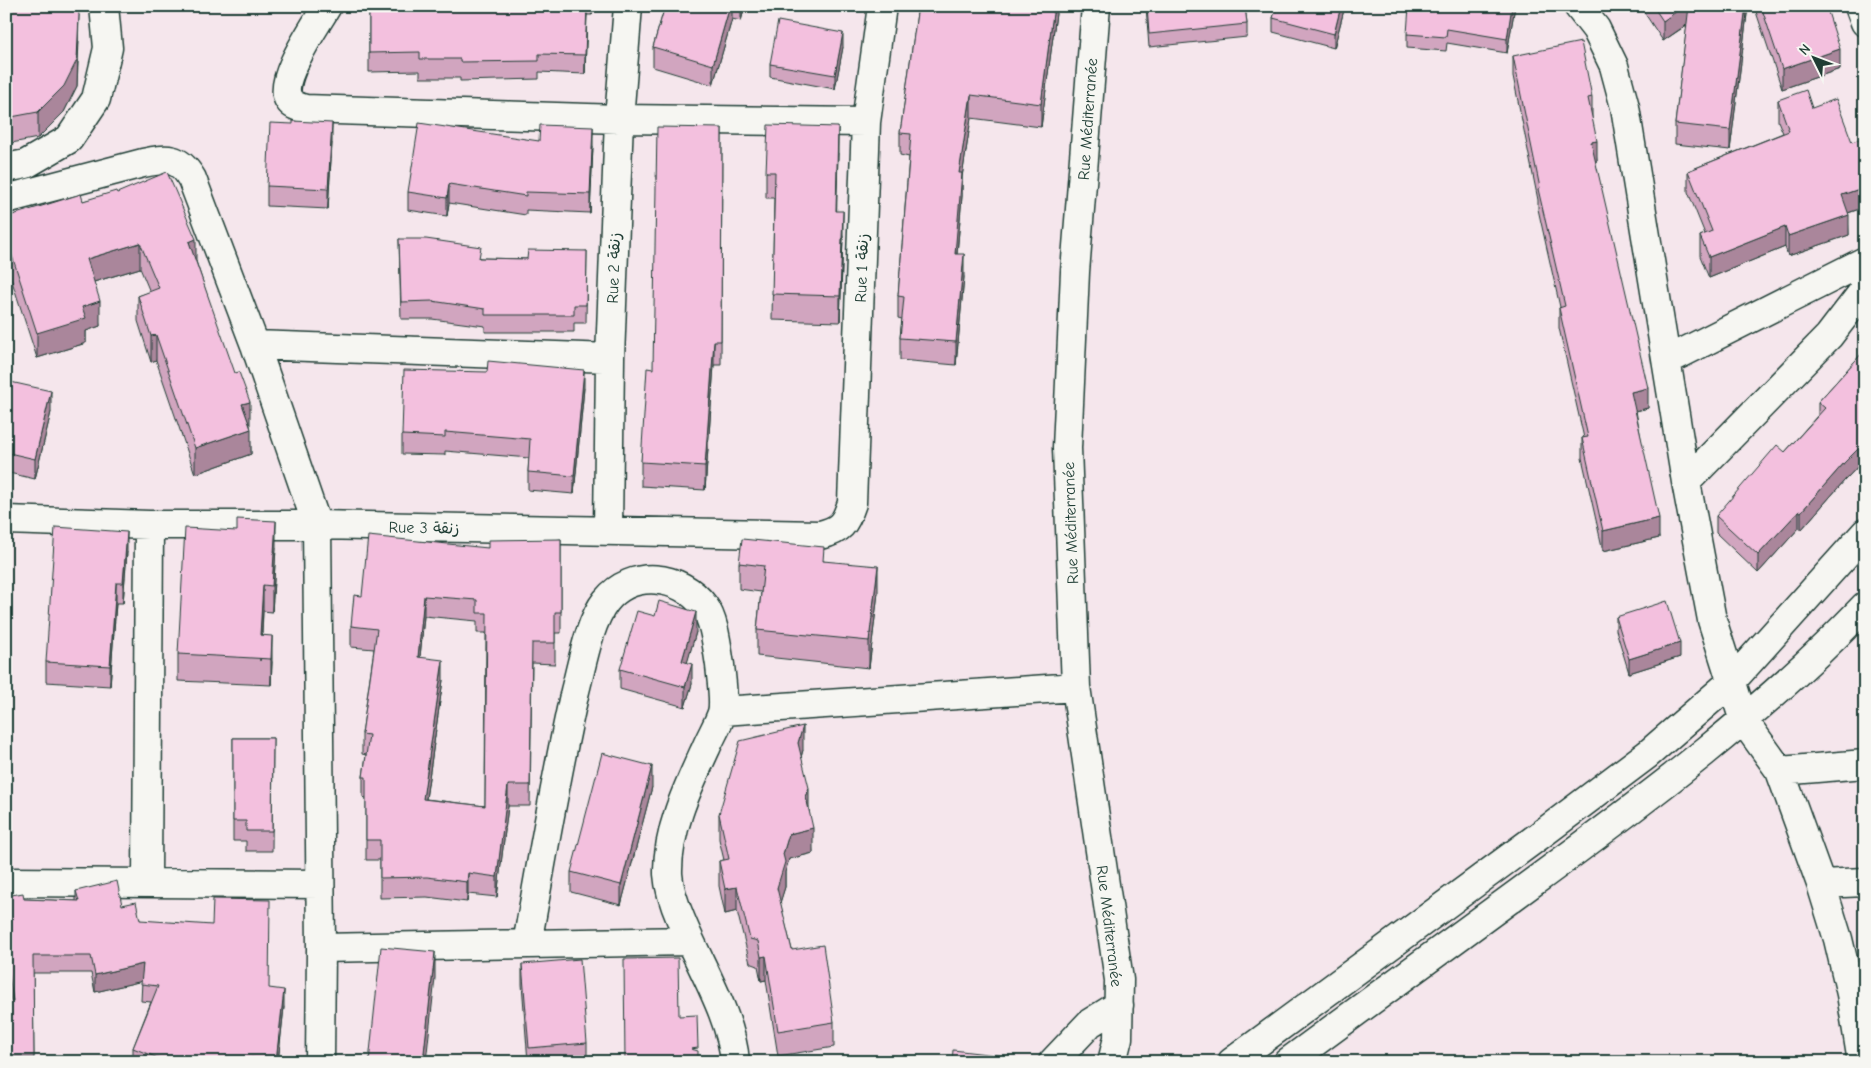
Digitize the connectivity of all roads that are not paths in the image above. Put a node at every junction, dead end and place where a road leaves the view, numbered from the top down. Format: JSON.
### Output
{"nodes":[{"id":1,"x":104,"y":6,"type":"edge"},
{"id":2,"x":327,"y":6,"type":"edge"},
{"id":3,"x":628,"y":6,"type":"edge"},
{"id":4,"x":882,"y":6,"type":"edge"},
{"id":5,"x":1096,"y":6,"type":"edge"},
{"id":6,"x":1578,"y":6,"type":"edge"},
{"id":7,"x":1859,"y":6,"type":"edge"},
{"id":8,"x":1865,"y":22,"type":"edge"},
{"id":9,"x":619,"y":119,"type":"junction"},
{"id":10,"x":866,"y":122,"type":"junction"},
{"id":11,"x":6,"y":168,"type":"edge"},
{"id":12,"x":6,"y":199,"type":"edge"},
{"id":13,"x":1865,"y":261,"type":"edge"},
{"id":14,"x":1865,"y":289,"type":"edge"},
{"id":15,"x":255,"y":345,"type":"junction"},
{"id":16,"x":610,"y":358,"type":"junction"},
{"id":17,"x":1668,"y":360,"type":"junction"},
{"id":18,"x":1686,"y":482,"type":"junction"},
{"id":19,"x":6,"y":520,"type":"edge"},
{"id":20,"x":149,"y":525,"type":"junction"},
{"id":21,"x":317,"y":525,"type":"junction"},
{"id":22,"x":841,"y":527,"type":"joint"},
{"id":23,"x":608,"y":530,"type":"junction"},
{"id":24,"x":1865,"y":533,"type":"edge"},
{"id":25,"x":1865,"y":606,"type":"edge"},
{"id":26,"x":1731,"y":682,"type":"junction"},
{"id":27,"x":1076,"y":687,"type":"junction"},
{"id":28,"x":723,"y":711,"type":"junction"},
{"id":29,"x":1744,"y":721,"type":"junction"},
{"id":30,"x":1865,"y":764,"type":"edge"},
{"id":31,"x":1780,"y":771,"type":"junction"},
{"id":32,"x":6,"y":882,"type":"edge"},
{"id":33,"x":147,"y":882,"type":"junction"},
{"id":34,"x":1865,"y":882,"type":"edge"},
{"id":35,"x":320,"y":884,"type":"junction"},
{"id":36,"x":1821,"y":884,"type":"junction"},
{"id":37,"x":689,"y":941,"type":"junction"},
{"id":38,"x":527,"y":944,"type":"junction"},
{"id":39,"x":321,"y":948,"type":"junction"},
{"id":40,"x":1119,"y":1005,"type":"junction"},
{"id":41,"x":1119,"y":1054,"type":"edge"},
{"id":42,"x":320,"y":1062,"type":"edge"},
{"id":43,"x":735,"y":1062,"type":"edge"},
{"id":44,"x":1053,"y":1062,"type":"edge"},
{"id":45,"x":1232,"y":1062,"type":"edge"},
{"id":46,"x":1288,"y":1062,"type":"edge"},
{"id":47,"x":1862,"y":1062,"type":"edge"}],
"edges":[{"from":1,"to":11,"type":"street"},
{"from":2,"to":9,"type":"street"},
{"from":3,"to":9,"type":"street","name":"Rue 2 زنقة"},
{"from":4,"to":10,"type":"street","name":"Rue 1 زنقة"},
{"from":5,"to":27,"type":"street","name":"Rue Méditerranée"},
{"from":6,"to":17,"type":"street"},
{"from":7,"to":8,"type":"street"},
{"from":9,"to":10,"type":"street"},
{"from":9,"to":16,"type":"street","name":"Rue 2 زنقة"},
{"from":10,"to":22,"type":"street","name":"Rue 1 زنقة"},
{"from":12,"to":15,"type":"street"},
{"from":13,"to":17,"type":"street"},
{"from":14,"to":18,"type":"street"},
{"from":15,"to":16,"type":"street"},
{"from":15,"to":21,"type":"street"},
{"from":16,"to":23,"type":"street","name":"Rue 2 زنقة"},
{"from":17,"to":18,"type":"street"},
{"from":18,"to":26,"type":"street"},
{"from":19,"to":20,"type":"street","name":"Rue 3 زنقة"},
{"from":20,"to":21,"type":"street","name":"Rue 3 زنقة"},
{"from":20,"to":33,"type":"street"},
{"from":21,"to":23,"type":"street","name":"Rue 3 زنقة"},
{"from":21,"to":35,"type":"street"},
{"from":22,"to":23,"type":"street","name":"Rue 3 زنقة"},
{"from":24,"to":26,"type":"street"},
{"from":25,"to":29,"type":"street"},
{"from":26,"to":29,"type":"street"},
{"from":26,"to":45,"type":"street"},
{"from":27,"to":28,"type":"street"},
{"from":27,"to":40,"type":"street","name":"Rue Méditerranée"},
{"from":28,"to":37,"type":"street"},
{"from":28,"to":38,"type":"street"},
{"from":29,"to":31,"type":"street"},
{"from":29,"to":46,"type":"street"},
{"from":30,"to":31,"type":"street"},
{"from":31,"to":36,"type":"street"},
{"from":32,"to":33,"type":"street"},
{"from":33,"to":35,"type":"street"},
{"from":34,"to":36,"type":"street"},
{"from":35,"to":39,"type":"street"},
{"from":36,"to":47,"type":"street"},
{"from":37,"to":38,"type":"street"},
{"from":37,"to":43,"type":"street"},
{"from":38,"to":39,"type":"street"},
{"from":39,"to":42,"type":"street"},
{"from":40,"to":41,"type":"street","name":"Rue Méditerranée"},
{"from":40,"to":44,"type":"street"}]}
